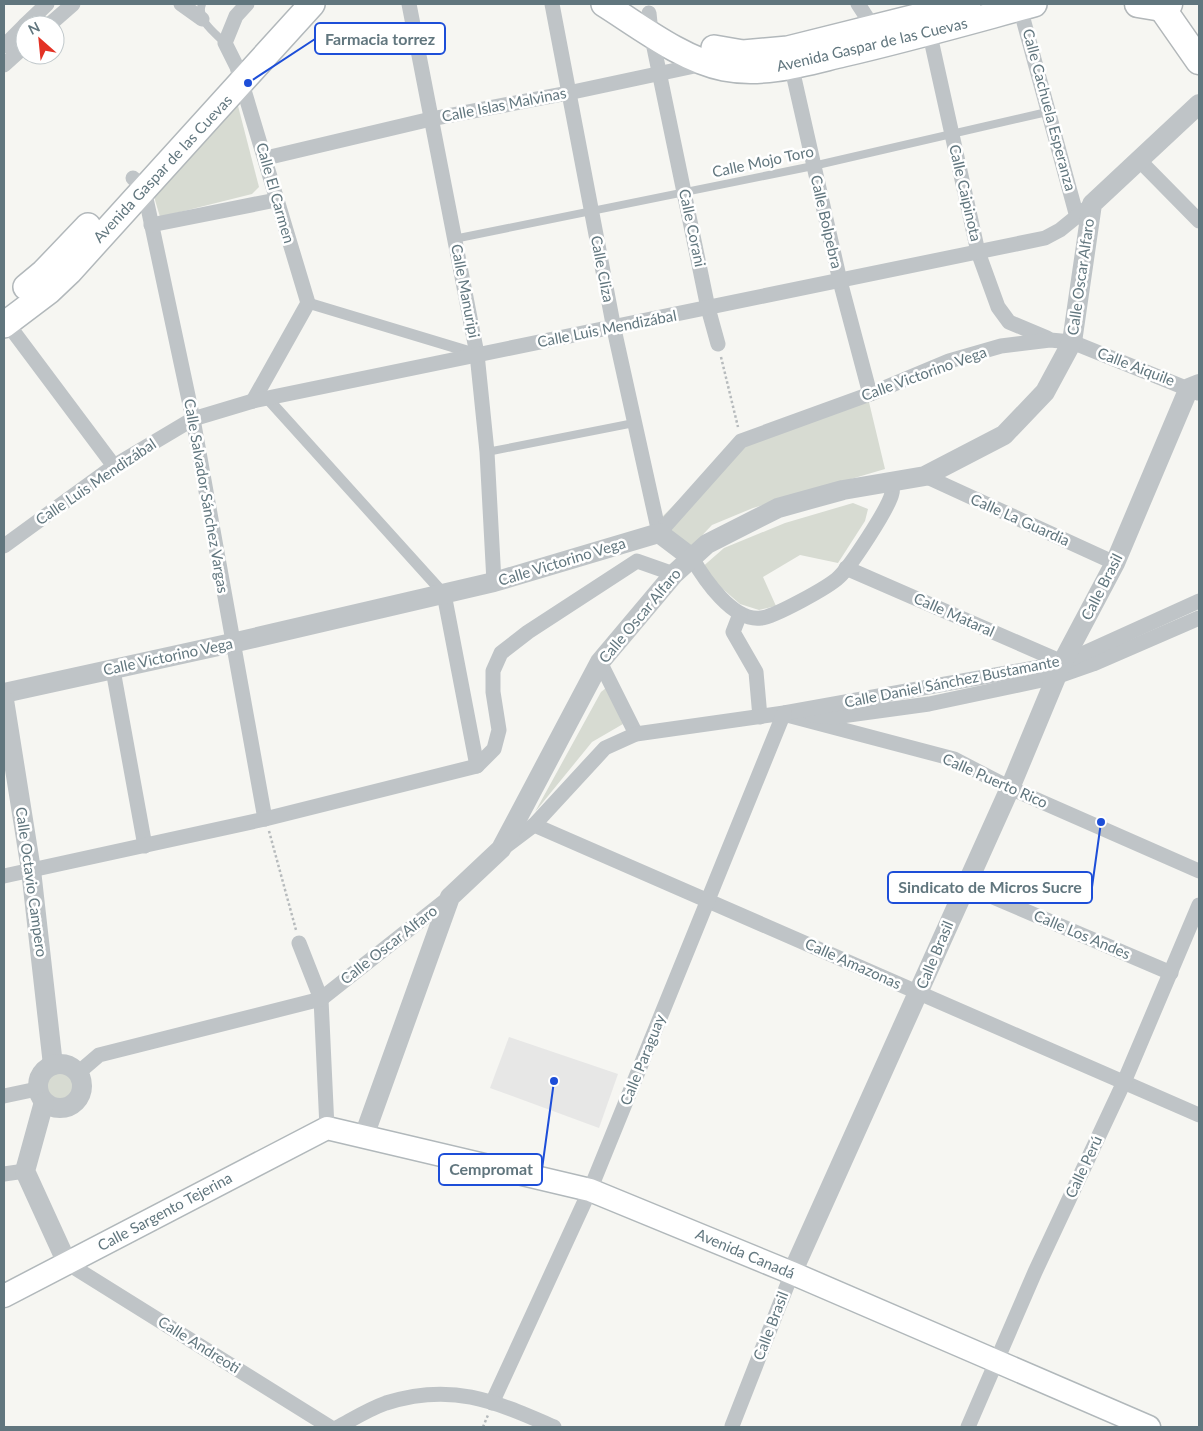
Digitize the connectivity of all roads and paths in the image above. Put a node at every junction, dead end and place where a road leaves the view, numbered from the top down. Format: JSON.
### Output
{"nodes":[{"id":1,"x":47,"y":4,"type":"edge"},
{"id":2,"x":73,"y":4,"type":"edge"},
{"id":3,"x":181,"y":4,"type":"edge"},
{"id":4,"x":202,"y":4,"type":"edge"},
{"id":5,"x":247,"y":4,"type":"edge"},
{"id":6,"x":289,"y":4,"type":"edge"},
{"id":7,"x":312,"y":4,"type":"edge"},
{"id":8,"x":409,"y":4,"type":"edge"},
{"id":9,"x":552,"y":4,"type":"edge"},
{"id":10,"x":604,"y":4,"type":"edge"},
{"id":11,"x":858,"y":4,"type":"edge"},
{"id":12,"x":968,"y":4,"type":"edge"},
{"id":13,"x":1025,"y":5,"type":"edge"},
{"id":14,"x":1162,"y":5,"type":"edge"},
{"id":15,"x":35,"y":15,"type":"edge"},
{"id":16,"x":60,"y":15,"type":"edge"},
{"id":17,"x":645,"y":17,"type":"edge"},
{"id":18,"x":202,"y":19,"type":"junction"},
{"id":19,"x":928,"y":24,"type":"junction"},
{"id":20,"x":1199,"y":32,"type":"edge"},
{"id":21,"x":15,"y":35,"type":"edge"},
{"id":22,"x":880,"y":37,"type":"junction"},
{"id":23,"x":225,"y":43,"type":"junction"},
{"id":24,"x":4,"y":46,"type":"edge"},
{"id":25,"x":743,"y":53,"type":"junction"},
{"id":26,"x":15,"y":55,"type":"edge"},
{"id":27,"x":790,"y":58,"type":"junction"},
{"id":28,"x":1199,"y":61,"type":"edge"},
{"id":29,"x":706,"y":63,"type":"junction"},
{"id":30,"x":4,"y":65,"type":"edge"},
{"id":31,"x":660,"y":74,"type":"junction"},
{"id":32,"x":239,"y":75,"type":"junction"},
{"id":33,"x":568,"y":93,"type":"junction"},
{"id":34,"x":1199,"y":104,"type":"edge"},
{"id":35,"x":1047,"y":112,"type":"junction"},
{"id":36,"x":431,"y":119,"type":"junction"},
{"id":37,"x":952,"y":135,"type":"junction"},
{"id":38,"x":266,"y":158,"type":"junction"},
{"id":39,"x":1138,"y":159,"type":"junction"},
{"id":40,"x":813,"y":166,"type":"junction"},
{"id":41,"x":139,"y":183,"type":"junction"},
{"id":42,"x":684,"y":192,"type":"junction"},
{"id":43,"x":276,"y":200,"type":"junction"},
{"id":44,"x":1085,"y":210,"type":"junction"},
{"id":45,"x":591,"y":212,"type":"junction"},
{"id":46,"x":1199,"y":221,"type":"edge"},
{"id":47,"x":151,"y":225,"type":"junction"},
{"id":48,"x":454,"y":239,"type":"junction"},
{"id":49,"x":978,"y":252,"type":"junction"},
{"id":50,"x":840,"y":280,"type":"junction"},
{"id":51,"x":308,"y":303,"type":"junction"},
{"id":52,"x":708,"y":308,"type":"junction"},
{"id":53,"x":5,"y":317,"type":"edge"},
{"id":54,"x":614,"y":329,"type":"junction"},
{"id":55,"x":1050,"y":340,"type":"junction"},
{"id":56,"x":1072,"y":342,"type":"junction"},
{"id":57,"x":718,"y":344,"type":"joint"},
{"id":58,"x":478,"y":354,"type":"junction"},
{"id":59,"x":1196,"y":389,"type":"edge"},
{"id":60,"x":870,"y":394,"type":"junction"},
{"id":61,"x":260,"y":399,"type":"junction"},
{"id":62,"x":193,"y":419,"type":"junction"},
{"id":63,"x":634,"y":423,"type":"junction"},
{"id":64,"x":741,"y":441,"type":"junction"},
{"id":65,"x":488,"y":452,"type":"junction"},
{"id":66,"x":114,"y":466,"type":"junction"},
{"id":67,"x":925,"y":476,"type":"junction"},
{"id":68,"x":892,"y":482,"type":"junction"},
{"id":69,"x":659,"y":533,"type":"junction"},
{"id":70,"x":4,"y":546,"type":"edge"},
{"id":71,"x":692,"y":558,"type":"junction"},
{"id":72,"x":1115,"y":563,"type":"junction"},
{"id":73,"x":846,"y":568,"type":"junction"},
{"id":74,"x":674,"y":574,"type":"junction"},
{"id":75,"x":494,"y":582,"type":"junction"},
{"id":76,"x":444,"y":594,"type":"junction"},
{"id":77,"x":1199,"y":601,"type":"edge"},
{"id":78,"x":740,"y":614,"type":"junction"},
{"id":79,"x":1199,"y":618,"type":"edge"},
{"id":80,"x":232,"y":643,"type":"junction"},
{"id":81,"x":600,"y":662,"type":"junction"},
{"id":82,"x":113,"y":670,"type":"junction"},
{"id":83,"x":1059,"y":670,"type":"junction"},
{"id":84,"x":4,"y":693,"type":"edge"},
{"id":85,"x":4,"y":700,"type":"edge"},
{"id":86,"x":784,"y":713,"type":"junction"},
{"id":87,"x":760,"y":717,"type":"junction"},
{"id":88,"x":636,"y":734,"type":"junction"},
{"id":89,"x":477,"y":766,"type":"junction"},
{"id":90,"x":1010,"y":788,"type":"junction"},
{"id":91,"x":265,"y":819,"type":"junction"},
{"id":92,"x":534,"y":825,"type":"junction"},
{"id":93,"x":145,"y":846,"type":"junction"},
{"id":94,"x":501,"y":849,"type":"junction"},
{"id":95,"x":31,"y":870,"type":"junction"},
{"id":96,"x":1199,"y":871,"type":"edge"},
{"id":97,"x":4,"y":876,"type":"edge"},
{"id":98,"x":965,"y":885,"type":"junction"},
{"id":99,"x":450,"y":897,"type":"junction"},
{"id":100,"x":708,"y":899,"type":"junction"},
{"id":101,"x":1199,"y":905,"type":"edge"},
{"id":102,"x":299,"y":943,"type":"joint"},
{"id":103,"x":1171,"y":973,"type":"junction"},
{"id":104,"x":919,"y":994,"type":"junction"},
{"id":105,"x":321,"y":999,"type":"junction"},
{"id":106,"x":53,"y":1065,"type":"junction"},
{"id":107,"x":78,"y":1074,"type":"junction"},
{"id":108,"x":1124,"y":1082,"type":"junction"},
{"id":109,"x":4,"y":1096,"type":"edge"},
{"id":110,"x":41,"y":1096,"type":"junction"},
{"id":111,"x":1199,"y":1115,"type":"edge"},
{"id":112,"x":327,"y":1128,"type":"junction"},
{"id":113,"x":364,"y":1136,"type":"junction"},
{"id":114,"x":25,"y":1171,"type":"junction"},
{"id":115,"x":4,"y":1174,"type":"edge"},
{"id":116,"x":590,"y":1190,"type":"junction"},
{"id":117,"x":68,"y":1263,"type":"junction"},
{"id":118,"x":792,"y":1273,"type":"junction"},
{"id":119,"x":4,"y":1296,"type":"edge"},
{"id":120,"x":998,"y":1362,"type":"junction"},
{"id":121,"x":492,"y":1403,"type":"junction"},
{"id":122,"x":732,"y":1426,"type":"dead end"},
{"id":123,"x":330,"y":1427,"type":"edge"},
{"id":124,"x":338,"y":1427,"type":"edge"},
{"id":125,"x":554,"y":1427,"type":"edge"},
{"id":126,"x":968,"y":1427,"type":"edge"},
{"id":127,"x":1149,"y":1427,"type":"edge"}],
"edges":[{"from":1,"to":15,"type":"street"},
{"from":2,"to":16,"type":"street"},
{"from":3,"to":18,"type":"street"},
{"from":4,"to":18,"type":"lane"},
{"from":5,"to":23,"type":"street"},
{"from":6,"to":32,"type":"main road","name":"Avenida Gaspar de las Cuevas"},
{"from":7,"to":32,"type":"main road","name":"Avenida Gaspar de las Cuevas"},
{"from":8,"to":36,"type":"street","name":"Calle Manuripi"},
{"from":9,"to":33,"type":"street","name":"Calle Cliza"},
{"from":10,"to":17,"type":"main road","name":"Avenida Gaspar de las Cuevas"},
{"from":11,"to":22,"type":"street"},
{"from":12,"to":19,"type":"main road","name":"Avenida Gaspar de las Cuevas"},
{"from":13,"to":19,"type":"main road","name":"Avenida Gaspar de las Cuevas"},
{"from":13,"to":35,"type":"street","name":"Calle Cachuela Esperanza"},
{"from":14,"to":20,"type":"highway"},
{"from":14,"to":28,"type":"highway"},
{"from":17,"to":25,"type":"main road","name":"Avenida Gaspar de las Cuevas"},
{"from":17,"to":29,"type":"main road","name":"Avenida Gaspar de las Cuevas"},
{"from":17,"to":31,"type":"street","name":"Calle Corani"},
{"from":18,"to":23,"type":"lane"},
{"from":19,"to":22,"type":"main road","name":"Avenida Gaspar de las Cuevas"},
{"from":19,"to":37,"type":"street","name":"Calle Caipinota"},
{"from":21,"to":24,"type":"street"},
{"from":22,"to":27,"type":"main road","name":"Avenida Gaspar de las Cuevas"},
{"from":23,"to":32,"type":"street","name":"Calle El Carmen"},
{"from":25,"to":27,"type":"main road","name":"Avenida Gaspar de las Cuevas"},
{"from":25,"to":29,"type":"street","name":"Calle Islas Malvinas"},
{"from":26,"to":30,"type":"street"},
{"from":27,"to":29,"type":"main road","name":"Avenida Gaspar de las Cuevas"},
{"from":27,"to":40,"type":"street","name":"Calle Bolpebra"},
{"from":29,"to":31,"type":"street","name":"Calle Islas Malvinas"},
{"from":31,"to":33,"type":"street","name":"Calle Islas Malvinas"},
{"from":31,"to":42,"type":"street","name":"Calle Corani"},
{"from":32,"to":38,"type":"street","name":"Calle El Carmen"},
{"from":32,"to":41,"type":"main road","name":"Avenida Gaspar de las Cuevas"},
{"from":33,"to":36,"type":"street","name":"Calle Islas Malvinas"},
{"from":33,"to":45,"type":"street","name":"Calle Cliza"},
{"from":34,"to":39,"type":"street","name":"Calle Luis Mendizábal"},
{"from":35,"to":37,"type":"lane","name":"Calle Mojo Toro"},
{"from":35,"to":44,"type":"street","name":"Calle Cachuela Esperanza"},
{"from":36,"to":38,"type":"street","name":"Calle Islas Malvinas"},
{"from":36,"to":48,"type":"street","name":"Calle Manuripi"},
{"from":37,"to":40,"type":"lane","name":"Calle Mojo Toro"},
{"from":37,"to":49,"type":"street","name":"Calle Caipinota"},
{"from":38,"to":43,"type":"street","name":"Calle El Carmen"},
{"from":39,"to":44,"type":"street","name":"Calle Luis Mendizábal"},
{"from":39,"to":46,"type":"street"},
{"from":40,"to":42,"type":"lane","name":"Calle Mojo Toro"},
{"from":40,"to":50,"type":"street","name":"Calle Bolpebra"},
{"from":41,"to":47,"type":"street","name":"Calle Salvador Sánchez Vargas"},
{"from":41,"to":53,"type":"main road","name":"Avenida Gaspar de las Cuevas"},
{"from":42,"to":45,"type":"lane","name":"Calle Mojo Toro"},
{"from":42,"to":52,"type":"street","name":"Calle Corani"},
{"from":43,"to":47,"type":"street"},
{"from":43,"to":51,"type":"street","name":"Calle El Carmen"},
{"from":44,"to":49,"type":"street","name":"Calle Luis Mendizábal"},
{"from":44,"to":56,"type":"street","name":"Calle Oscar Alfaro"},
{"from":45,"to":48,"type":"lane","name":"Calle Mojo Toro"},
{"from":45,"to":54,"type":"street","name":"Calle Cliza"},
{"from":47,"to":62,"type":"street","name":"Calle Salvador Sánchez Vargas"},
{"from":48,"to":58,"type":"street","name":"Calle Manuripi"},
{"from":49,"to":50,"type":"street","name":"Calle Luis Mendizábal"},
{"from":49,"to":55,"type":"street","name":"Calle Caipinota"},
{"from":50,"to":52,"type":"street","name":"Calle Luis Mendizábal"},
{"from":50,"to":60,"type":"street","name":"Calle Bolpebra"},
{"from":51,"to":58,"type":"street"},
{"from":51,"to":61,"type":"street"},
{"from":52,"to":54,"type":"street","name":"Calle Luis Mendizábal"},
{"from":52,"to":57,"type":"street","name":"Calle Corani"},
{"from":53,"to":66,"type":"street"},
{"from":54,"to":58,"type":"street","name":"Calle Luis Mendizábal"},
{"from":54,"to":63,"type":"street","name":"Calle Cliza"},
{"from":55,"to":56,"type":"street","name":"Calle Victorino Vega"},
{"from":55,"to":60,"type":"street","name":"Calle Victorino Vega"},
{"from":56,"to":59,"type":"street","name":"Calle Aiquile"},
{"from":56,"to":67,"type":"street","name":"Calle Oscar Alfaro"},
{"from":57,"to":64,"type":"path"},
{"from":58,"to":61,"type":"street","name":"Calle Luis Mendizábal"},
{"from":58,"to":65,"type":"street","name":"Calle Manuripi"},
{"from":59,"to":72,"type":"street","name":"Calle Brasil"},
{"from":60,"to":64,"type":"street","name":"Calle Victorino Vega"},
{"from":61,"to":62,"type":"street","name":"Calle Luis Mendizábal"},
{"from":61,"to":76,"type":"street"},
{"from":62,"to":66,"type":"street","name":"Calle Luis Mendizábal"},
{"from":62,"to":80,"type":"street","name":"Calle Salvador Sánchez Vargas"},
{"from":63,"to":65,"type":"lane"},
{"from":63,"to":69,"type":"street","name":"Calle Cliza"},
{"from":64,"to":69,"type":"street","name":"Calle Victorino Vega"},
{"from":65,"to":75,"type":"street","name":"Calle Manuripi"},
{"from":66,"to":70,"type":"street","name":"Calle Luis Mendizábal"},
{"from":67,"to":68,"type":"street","name":"Calle Oscar Alfaro"},
{"from":67,"to":72,"type":"street","name":"Calle La Guardia"},
{"from":68,"to":71,"type":"street","name":"Calle Oscar Alfaro"},
{"from":68,"to":73,"type":"street"},
{"from":69,"to":71,"type":"street"},
{"from":69,"to":75,"type":"street","name":"Calle Victorino Vega"},
{"from":71,"to":74,"type":"street","name":"Calle Oscar Alfaro"},
{"from":71,"to":78,"type":"street"},
{"from":72,"to":83,"type":"street","name":"Calle Brasil"},
{"from":73,"to":78,"type":"street"},
{"from":73,"to":83,"type":"street","name":"Calle Mataral"},
{"from":74,"to":81,"type":"street","name":"Calle Oscar Alfaro"},
{"from":74,"to":89,"type":"street"},
{"from":75,"to":76,"type":"street","name":"Calle Victorino Vega"},
{"from":76,"to":80,"type":"street","name":"Calle Victorino Vega"},
{"from":76,"to":89,"type":"street"},
{"from":77,"to":83,"type":"street","name":"Calle Daniel Sánchez Bustamante"},
{"from":78,"to":87,"type":"street"},
{"from":79,"to":83,"type":"street","name":"Calle Daniel Sánchez Bustamante"},
{"from":80,"to":82,"type":"street","name":"Calle Victorino Vega"},
{"from":80,"to":91,"type":"street","name":"Calle Salvador Sánchez Vargas"},
{"from":81,"to":88,"type":"street"},
{"from":81,"to":94,"type":"street","name":"Calle Oscar Alfaro"},
{"from":82,"to":84,"type":"street","name":"Calle Victorino Vega"},
{"from":82,"to":93,"type":"street"},
{"from":83,"to":86,"type":"street","name":"Calle Daniel Sánchez Bustamante"},
{"from":83,"to":90,"type":"street","name":"Calle Brasil"},
{"from":85,"to":95,"type":"street","name":"Calle Octavio Campero"},
{"from":86,"to":87,"type":"street","name":"Calle Daniel Sánchez Bustamante"},
{"from":86,"to":90,"type":"street","name":"Calle Puerto Rico"},
{"from":86,"to":100,"type":"street","name":"Calle Paraguay"},
{"from":87,"to":88,"type":"street","name":"Calle Daniel Sánchez Bustamante"},
{"from":88,"to":92,"type":"street","name":"Calle Daniel Sánchez Bustamante"},
{"from":89,"to":91,"type":"street"},
{"from":90,"to":96,"type":"street","name":"Calle Puerto Rico"},
{"from":90,"to":98,"type":"street","name":"Calle Brasil"},
{"from":91,"to":93,"type":"street"},
{"from":91,"to":102,"type":"path"},
{"from":92,"to":94,"type":"street","name":"Calle Daniel Sánchez Bustamante"},
{"from":92,"to":100,"type":"street","name":"Calle Amazonas"},
{"from":93,"to":95,"type":"street"},
{"from":94,"to":99,"type":"street","name":"Calle Oscar Alfaro"},
{"from":95,"to":97,"type":"street"},
{"from":95,"to":106,"type":"street","name":"Calle Octavio Campero"},
{"from":98,"to":103,"type":"street","name":"Calle Los Andes"},
{"from":98,"to":104,"type":"street","name":"Calle Brasil"},
{"from":99,"to":105,"type":"street","name":"Calle Oscar Alfaro"},
{"from":99,"to":113,"type":"street"},
{"from":100,"to":104,"type":"street","name":"Calle Amazonas"},
{"from":100,"to":116,"type":"street","name":"Calle Paraguay"},
{"from":101,"to":103,"type":"street","name":"Calle Perú"},
{"from":102,"to":105,"type":"street"},
{"from":103,"to":108,"type":"street","name":"Calle Perú"},
{"from":104,"to":108,"type":"street","name":"Calle Amazonas"},
{"from":104,"to":118,"type":"street","name":"Calle Brasil"},
{"from":105,"to":107,"type":"street","name":"Calle Oscar Alfaro"},
{"from":105,"to":112,"type":"street"},
{"from":106,"to":107,"type":"street"},
{"from":106,"to":110,"type":"street"},
{"from":107,"to":110,"type":"street"},
{"from":108,"to":111,"type":"street","name":"Calle Amazonas"},
{"from":108,"to":120,"type":"street","name":"Calle Perú"},
{"from":109,"to":110,"type":"street"},
{"from":110,"to":114,"type":"street"},
{"from":112,"to":113,"type":"main road","name":"Avenida Canadá"},
{"from":112,"to":117,"type":"main road","name":"Calle Sargento Tejerina"},
{"from":113,"to":116,"type":"main road","name":"Avenida Canadá"},
{"from":114,"to":115,"type":"street"},
{"from":114,"to":117,"type":"street"},
{"from":116,"to":118,"type":"main road","name":"Avenida Canadá"},
{"from":116,"to":121,"type":"street","name":"Calle Paraguay"},
{"from":117,"to":119,"type":"main road","name":"Calle Sargento Tejerina"},
{"from":117,"to":123,"type":"street","name":"Calle Andreoti"},
{"from":118,"to":120,"type":"main road","name":"Avenida Canadá"},
{"from":118,"to":122,"type":"street","name":"Calle Brasil"},
{"from":120,"to":126,"type":"street","name":"Calle Perú"},
{"from":120,"to":127,"type":"main road","name":"Avenida Canadá"},
{"from":121,"to":124,"type":"street"},
{"from":121,"to":125,"type":"street"}]}
